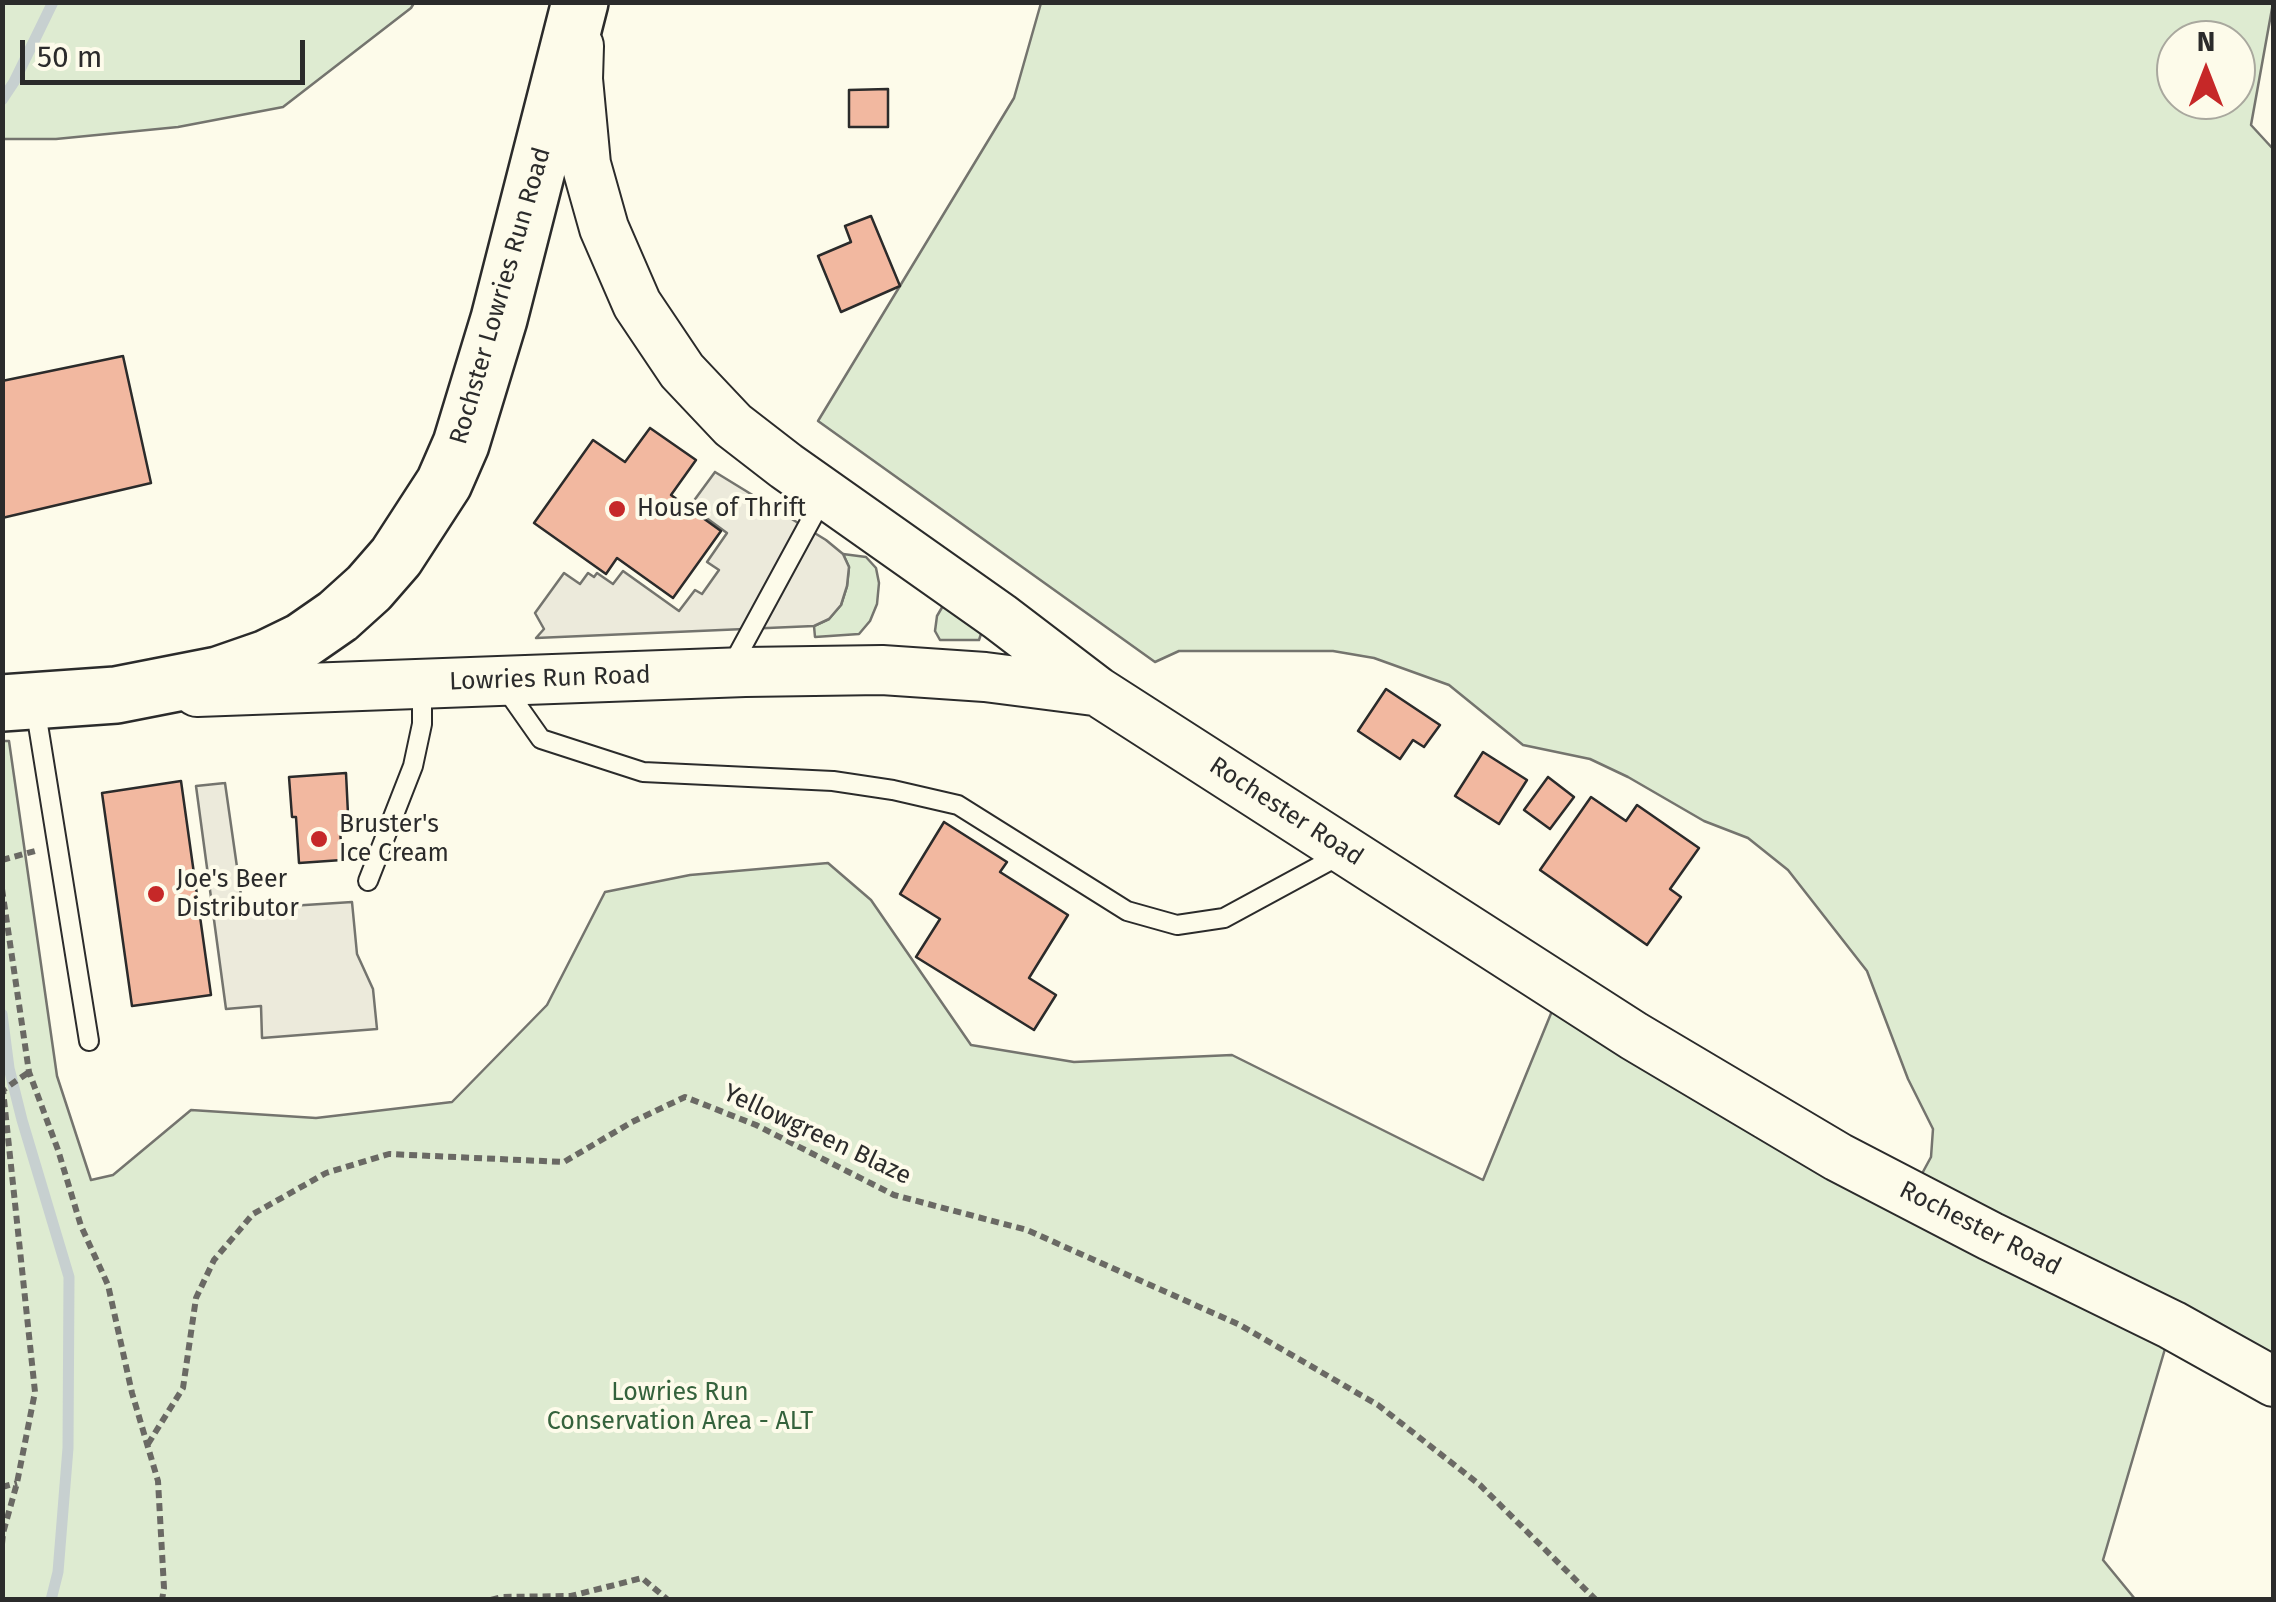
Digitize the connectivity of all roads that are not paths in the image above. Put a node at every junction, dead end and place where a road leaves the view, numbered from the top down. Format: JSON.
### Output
{"nodes":[{"id":1,"x":580,"y":2,"type":"edge"},
{"id":2,"x":825,"y":494,"type":"junction"},
{"id":3,"x":728,"y":672,"type":"junction"},
{"id":4,"x":500,"y":680,"type":"junction"},
{"id":5,"x":422,"y":684,"type":"junction"},
{"id":6,"x":1097,"y":691,"type":"junction"},
{"id":7,"x":116,"y":695,"type":"junction"},
{"id":8,"x":18,"y":701,"type":"edge"},
{"id":9,"x":1346,"y":852,"type":"junction"},
{"id":10,"x":368,"y":881,"type":"dead end"},
{"id":11,"x":90,"y":1041,"type":"dead end"},
{"id":12,"x":2274,"y":1382,"type":"edge"}],
"edges":[{"from":1,"to":2,"type":"street","name":"Rochester Road"},
{"from":1,"to":7,"type":"main road","name":"Rochster Lowries Run Road"},
{"from":2,"to":3,"type":"lane"},
{"from":2,"to":6,"type":"street","name":"Rochester Road"},
{"from":3,"to":4,"type":"street","name":"Lowries Run Road"},
{"from":3,"to":6,"type":"street","name":"Lowries Run Road"},
{"from":4,"to":5,"type":"street","name":"Lowries Run Road"},
{"from":4,"to":9,"type":"lane"},
{"from":5,"to":7,"type":"street","name":"Lowries Run Road"},
{"from":5,"to":10,"type":"lane"},
{"from":6,"to":9,"type":"street","name":"Rochester Road"},
{"from":7,"to":8,"type":"main road","name":"Lowries Run Road"},
{"from":8,"to":11,"type":"lane"},
{"from":9,"to":12,"type":"street","name":"Rochester Road"}]}
